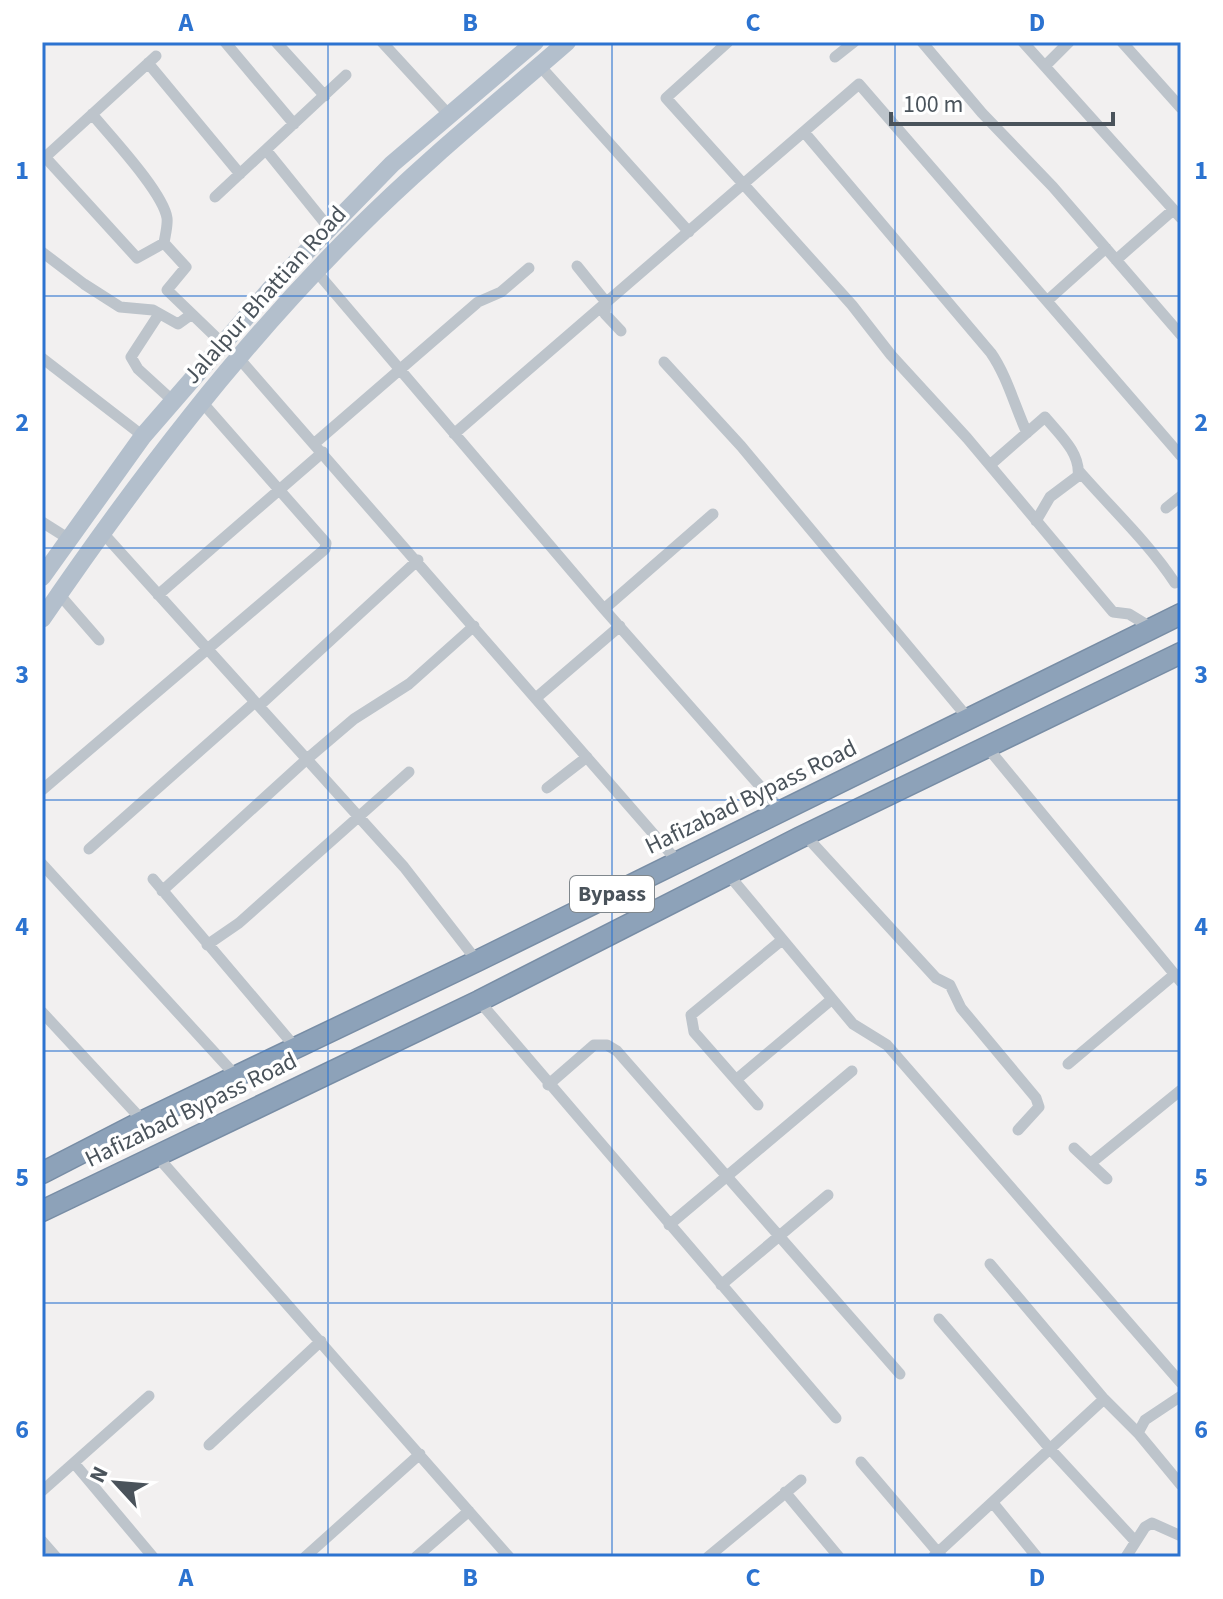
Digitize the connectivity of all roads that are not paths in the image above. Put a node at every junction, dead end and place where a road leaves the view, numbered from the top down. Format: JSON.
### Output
{"nodes":[{"id":1,"x":225,"y":42,"type":"edge"},
{"id":2,"x":276,"y":42,"type":"edge"},
{"id":3,"x":382,"y":42,"type":"edge"},
{"id":4,"x":535,"y":42,"type":"edge"},
{"id":5,"x":567,"y":42,"type":"edge"},
{"id":6,"x":728,"y":42,"type":"edge"},
{"id":7,"x":854,"y":42,"type":"edge"},
{"id":8,"x":922,"y":42,"type":"edge"},
{"id":9,"x":1023,"y":42,"type":"edge"},
{"id":10,"x":1069,"y":42,"type":"edge"},
{"id":11,"x":1122,"y":42,"type":"edge"},
{"id":12,"x":835,"y":57,"type":"dead end"},
{"id":13,"x":540,"y":66,"type":"junction"},
{"id":14,"x":1045,"y":66,"type":"junction"},
{"id":15,"x":346,"y":75,"type":"dead end"},
{"id":16,"x":325,"y":96,"type":"junction"},
{"id":17,"x":1181,"y":108,"type":"edge"},
{"id":18,"x":92,"y":114,"type":"junction"},
{"id":19,"x":450,"y":116,"type":"junction"},
{"id":20,"x":294,"y":124,"type":"junction"},
{"id":21,"x":804,"y":132,"type":"junction"},
{"id":22,"x":266,"y":150,"type":"junction"},
{"id":23,"x":44,"y":159,"type":"edge"},
{"id":24,"x":240,"y":174,"type":"junction"},
{"id":25,"x":745,"y":183,"type":"junction"},
{"id":26,"x":215,"y":197,"type":"dead end"},
{"id":27,"x":1177,"y":214,"type":"edge"},
{"id":28,"x":329,"y":228,"type":"junction"},
{"id":29,"x":689,"y":232,"type":"junction"},
{"id":30,"x":164,"y":243,"type":"junction"},
{"id":31,"x":1106,"y":248,"type":"junction"},
{"id":32,"x":42,"y":252,"type":"edge"},
{"id":33,"x":1116,"y":260,"type":"junction"},
{"id":34,"x":577,"y":266,"type":"dead end"},
{"id":35,"x":529,"y":268,"type":"dead end"},
{"id":36,"x":316,"y":271,"type":"junction"},
{"id":37,"x":1048,"y":300,"type":"junction"},
{"id":38,"x":606,"y":302,"type":"junction"},
{"id":39,"x":159,"y":314,"type":"junction"},
{"id":40,"x":192,"y":314,"type":"junction"},
{"id":41,"x":621,"y":331,"type":"dead end"},
{"id":42,"x":1181,"y":335,"type":"edge"},
{"id":43,"x":222,"y":343,"type":"junction"},
{"id":44,"x":237,"y":356,"type":"junction"},
{"id":45,"x":42,"y":358,"type":"edge"},
{"id":46,"x":664,"y":362,"type":"dead end"},
{"id":47,"x":399,"y":370,"type":"junction"},
{"id":48,"x":173,"y":401,"type":"junction"},
{"id":49,"x":201,"y":401,"type":"junction"},
{"id":50,"x":1027,"y":433,"type":"junction"},
{"id":51,"x":454,"y":434,"type":"junction"},
{"id":52,"x":143,"y":436,"type":"junction"},
{"id":53,"x":319,"y":448,"type":"junction"},
{"id":54,"x":1181,"y":456,"type":"edge"},
{"id":55,"x":990,"y":465,"type":"junction"},
{"id":56,"x":1079,"y":471,"type":"junction"},
{"id":57,"x":279,"y":490,"type":"junction"},
{"id":58,"x":1181,"y":496,"type":"edge"},
{"id":59,"x":1166,"y":508,"type":"dead end"},
{"id":60,"x":713,"y":514,"type":"dead end"},
{"id":61,"x":1036,"y":521,"type":"junction"},
{"id":62,"x":42,"y":522,"type":"edge"},
{"id":63,"x":102,"y":532,"type":"junction"},
{"id":64,"x":69,"y":539,"type":"junction"},
{"id":65,"x":418,"y":560,"type":"junction"},
{"id":66,"x":42,"y":577,"type":"edge"},
{"id":67,"x":1175,"y":583,"type":"dead end"},
{"id":68,"x":59,"y":594,"type":"junction"},
{"id":69,"x":158,"y":595,"type":"junction"},
{"id":70,"x":604,"y":609,"type":"junction"},
{"id":71,"x":1181,"y":614,"type":"edge"},
{"id":72,"x":42,"y":619,"type":"edge"},
{"id":73,"x":474,"y":626,"type":"junction"},
{"id":74,"x":620,"y":626,"type":"junction"},
{"id":75,"x":1152,"y":628,"type":"junction"},
{"id":76,"x":99,"y":640,"type":"dead end"},
{"id":77,"x":207,"y":649,"type":"junction"},
{"id":78,"x":1181,"y":653,"type":"edge"},
{"id":79,"x":536,"y":698,"type":"junction"},
{"id":80,"x":257,"y":704,"type":"junction"},
{"id":81,"x":968,"y":718,"type":"junction"},
{"id":82,"x":987,"y":747,"type":"junction"},
{"id":83,"x":587,"y":757,"type":"junction"},
{"id":84,"x":307,"y":759,"type":"junction"},
{"id":85,"x":409,"y":772,"type":"dead end"},
{"id":86,"x":547,"y":788,"type":"dead end"},
{"id":87,"x":42,"y":790,"type":"edge"},
{"id":88,"x":782,"y":811,"type":"junction"},
{"id":89,"x":358,"y":816,"type":"junction"},
{"id":90,"x":805,"y":835,"type":"junction"},
{"id":91,"x":89,"y":849,"type":"dead end"},
{"id":92,"x":678,"y":862,"type":"junction"},
{"id":93,"x":42,"y":864,"type":"edge"},
{"id":94,"x":728,"y":874,"type":"junction"},
{"id":95,"x":153,"y":879,"type":"dead end"},
{"id":96,"x":162,"y":891,"type":"junction"},
{"id":97,"x":782,"y":940,"type":"junction"},
{"id":98,"x":207,"y":945,"type":"junction"},
{"id":99,"x":477,"y":961,"type":"junction"},
{"id":100,"x":1178,"y":978,"type":"edge"},
{"id":101,"x":831,"y":1000,"type":"junction"},
{"id":102,"x":479,"y":1001,"type":"junction"},
{"id":103,"x":42,"y":1012,"type":"edge"},
{"id":104,"x":296,"y":1048,"type":"junction"},
{"id":105,"x":1068,"y":1064,"type":"dead end"},
{"id":106,"x":852,"y":1071,"type":"dead end"},
{"id":107,"x":236,"y":1076,"type":"junction"},
{"id":108,"x":737,"y":1079,"type":"junction"},
{"id":109,"x":548,"y":1085,"type":"junction"},
{"id":110,"x":1181,"y":1090,"type":"edge"},
{"id":111,"x":758,"y":1105,"type":"dead end"},
{"id":112,"x":143,"y":1121,"type":"junction"},
{"id":113,"x":1018,"y":1130,"type":"dead end"},
{"id":114,"x":1074,"y":1148,"type":"dead end"},
{"id":115,"x":156,"y":1155,"type":"junction"},
{"id":116,"x":1091,"y":1163,"type":"junction"},
{"id":117,"x":42,"y":1173,"type":"edge"},
{"id":118,"x":728,"y":1177,"type":"junction"},
{"id":119,"x":1107,"y":1179,"type":"dead end"},
{"id":120,"x":828,"y":1195,"type":"dead end"},
{"id":121,"x":42,"y":1211,"type":"edge"},
{"id":122,"x":669,"y":1225,"type":"junction"},
{"id":123,"x":778,"y":1235,"type":"junction"},
{"id":124,"x":990,"y":1264,"type":"dead end"},
{"id":125,"x":721,"y":1285,"type":"junction"},
{"id":126,"x":939,"y":1319,"type":"dead end"},
{"id":127,"x":321,"y":1341,"type":"junction"},
{"id":128,"x":900,"y":1374,"type":"dead end"},
{"id":129,"x":1181,"y":1383,"type":"edge"},
{"id":130,"x":149,"y":1396,"type":"dead end"},
{"id":131,"x":1181,"y":1396,"type":"edge"},
{"id":132,"x":1104,"y":1399,"type":"junction"},
{"id":133,"x":836,"y":1418,"type":"dead end"},
{"id":134,"x":1138,"y":1433,"type":"junction"},
{"id":135,"x":209,"y":1445,"type":"dead end"},
{"id":136,"x":1051,"y":1450,"type":"junction"},
{"id":137,"x":420,"y":1454,"type":"junction"},
{"id":138,"x":861,"y":1462,"type":"dead end"},
{"id":139,"x":74,"y":1463,"type":"junction"},
{"id":140,"x":801,"y":1480,"type":"dead end"},
{"id":141,"x":1181,"y":1485,"type":"edge"},
{"id":142,"x":42,"y":1491,"type":"edge"},
{"id":143,"x":785,"y":1492,"type":"junction"},
{"id":144,"x":993,"y":1503,"type":"junction"},
{"id":145,"x":469,"y":1511,"type":"junction"},
{"id":146,"x":1181,"y":1536,"type":"edge"},
{"id":147,"x":42,"y":1541,"type":"edge"},
{"id":148,"x":1135,"y":1541,"type":"junction"},
{"id":149,"x":938,"y":1555,"type":"edge"},
{"id":150,"x":56,"y":1557,"type":"edge"},
{"id":151,"x":153,"y":1557,"type":"edge"},
{"id":152,"x":305,"y":1557,"type":"edge"},
{"id":153,"x":416,"y":1557,"type":"edge"},
{"id":154,"x":509,"y":1557,"type":"edge"},
{"id":155,"x":708,"y":1557,"type":"edge"},
{"id":156,"x":839,"y":1557,"type":"edge"},
{"id":157,"x":1037,"y":1557,"type":"edge"},
{"id":158,"x":1126,"y":1557,"type":"edge"}],
"edges":[{"from":1,"to":20,"type":"street"},
{"from":2,"to":16,"type":"street"},
{"from":3,"to":19,"type":"street"},
{"from":4,"to":19,"type":"main road","name":"Jalalpur Bhattian Road"},
{"from":5,"to":13,"type":"main road","name":"Jalalpur Bhattian Road"},
{"from":6,"to":25,"type":"street"},
{"from":7,"to":12,"type":"street"},
{"from":8,"to":31,"type":"street"},
{"from":9,"to":14,"type":"street"},
{"from":10,"to":14,"type":"street"},
{"from":11,"to":17,"type":"street"},
{"from":13,"to":29,"type":"street"},
{"from":13,"to":36,"type":"main road","name":"Jalalpur Bhattian Road"},
{"from":14,"to":27,"type":"street"},
{"from":15,"to":16,"type":"street"},
{"from":16,"to":20,"type":"street"},
{"from":18,"to":23,"type":"street"},
{"from":18,"to":24,"type":"street"},
{"from":18,"to":30,"type":"street"},
{"from":19,"to":28,"type":"main road","name":"Jalalpur Bhattian Road"},
{"from":20,"to":22,"type":"street"},
{"from":21,"to":25,"type":"street"},
{"from":21,"to":37,"type":"street"},
{"from":21,"to":50,"type":"street"},
{"from":22,"to":24,"type":"street"},
{"from":22,"to":28,"type":"street"},
{"from":23,"to":30,"type":"street"},
{"from":24,"to":26,"type":"street"},
{"from":25,"to":29,"type":"street"},
{"from":25,"to":55,"type":"street"},
{"from":27,"to":33,"type":"street"},
{"from":28,"to":43,"type":"main road","name":"Jalalpur Bhattian Road"},
{"from":29,"to":38,"type":"street"},
{"from":30,"to":40,"type":"street"},
{"from":31,"to":33,"type":"street"},
{"from":31,"to":37,"type":"street"},
{"from":32,"to":39,"type":"street"},
{"from":33,"to":42,"type":"street"},
{"from":34,"to":38,"type":"street"},
{"from":35,"to":47,"type":"street"},
{"from":36,"to":44,"type":"main road","name":"Jalalpur Bhattian Road"},
{"from":36,"to":47,"type":"street"},
{"from":37,"to":54,"type":"street"},
{"from":38,"to":41,"type":"street"},
{"from":38,"to":51,"type":"street"},
{"from":39,"to":40,"type":"street"},
{"from":39,"to":48,"type":"street"},
{"from":40,"to":43,"type":"street"},
{"from":43,"to":48,"type":"main road","name":"Jalalpur Bhattian Road"},
{"from":44,"to":49,"type":"main road","name":"Jalalpur Bhattian Road"},
{"from":44,"to":53,"type":"street"},
{"from":45,"to":52,"type":"street"},
{"from":46,"to":81,"type":"street"},
{"from":47,"to":51,"type":"street"},
{"from":47,"to":53,"type":"street"},
{"from":48,"to":52,"type":"main road","name":"Jalalpur Bhattian Road"},
{"from":49,"to":57,"type":"street"},
{"from":49,"to":63,"type":"main road","name":"Jalalpur Bhattian Road"},
{"from":50,"to":55,"type":"street"},
{"from":50,"to":56,"type":"street"},
{"from":51,"to":70,"type":"street"},
{"from":52,"to":64,"type":"main road","name":"Jalalpur Bhattian Road"},
{"from":53,"to":57,"type":"street"},
{"from":53,"to":65,"type":"street"},
{"from":55,"to":61,"type":"street"},
{"from":56,"to":61,"type":"street"},
{"from":56,"to":67,"type":"street"},
{"from":57,"to":69,"type":"street"},
{"from":57,"to":77,"type":"street"},
{"from":58,"to":59,"type":"street"},
{"from":60,"to":70,"type":"street"},
{"from":61,"to":75,"type":"street"},
{"from":62,"to":64,"type":"street"},
{"from":63,"to":68,"type":"main road","name":"Jalalpur Bhattian Road"},
{"from":63,"to":69,"type":"street"},
{"from":64,"to":66,"type":"main road","name":"Jalalpur Bhattian Road"},
{"from":65,"to":73,"type":"street"},
{"from":65,"to":80,"type":"street"},
{"from":68,"to":72,"type":"main road","name":"Jalalpur Bhattian Road"},
{"from":68,"to":76,"type":"street"},
{"from":69,"to":77,"type":"street"},
{"from":70,"to":74,"type":"street"},
{"from":71,"to":75,"type":"highway","name":"Hafizabad Bypass Road","number":"Bypass"},
{"from":73,"to":79,"type":"street"},
{"from":73,"to":84,"type":"street"},
{"from":74,"to":79,"type":"street"},
{"from":74,"to":88,"type":"street"},
{"from":75,"to":81,"type":"highway","name":"Hafizabad Bypass Road","number":"Bypass"},
{"from":77,"to":80,"type":"street"},
{"from":77,"to":87,"type":"street"},
{"from":78,"to":82,"type":"highway","name":"Hafizabad Bypass Road","number":"Bypass"},
{"from":79,"to":83,"type":"street"},
{"from":80,"to":84,"type":"street"},
{"from":80,"to":91,"type":"street"},
{"from":81,"to":88,"type":"highway","name":"Hafizabad Bypass Road","number":"Bypass"},
{"from":82,"to":90,"type":"highway","name":"Hafizabad Bypass Road","number":"Bypass"},
{"from":82,"to":100,"type":"street"},
{"from":83,"to":86,"type":"street"},
{"from":83,"to":92,"type":"street"},
{"from":84,"to":89,"type":"street"},
{"from":84,"to":96,"type":"street"},
{"from":85,"to":89,"type":"street"},
{"from":88,"to":92,"type":"highway","name":"Hafizabad Bypass Road","number":"Bypass"},
{"from":89,"to":98,"type":"street"},
{"from":89,"to":99,"type":"street"},
{"from":90,"to":94,"type":"highway","name":"Hafizabad Bypass Road","number":"Bypass"},
{"from":90,"to":113,"type":"street"},
{"from":92,"to":99,"type":"highway","name":"Hafizabad Bypass Road","number":"Bypass"},
{"from":93,"to":107,"type":"street"},
{"from":94,"to":97,"type":"street"},
{"from":94,"to":102,"type":"highway","name":"Hafizabad Bypass Road","number":"Bypass"},
{"from":95,"to":96,"type":"street"},
{"from":96,"to":98,"type":"street"},
{"from":97,"to":101,"type":"street"},
{"from":97,"to":108,"type":"street"},
{"from":98,"to":104,"type":"street"},
{"from":99,"to":104,"type":"highway","name":"Hafizabad Bypass Road","number":"Bypass"},
{"from":100,"to":105,"type":"street"},
{"from":101,"to":108,"type":"street"},
{"from":101,"to":129,"type":"street"},
{"from":102,"to":109,"type":"street"},
{"from":102,"to":115,"type":"highway","name":"Hafizabad Bypass Road","number":"Bypass"},
{"from":103,"to":112,"type":"street"},
{"from":104,"to":107,"type":"highway","name":"Hafizabad Bypass Road","number":"Bypass"},
{"from":106,"to":118,"type":"street"},
{"from":107,"to":112,"type":"highway","name":"Hafizabad Bypass Road","number":"Bypass"},
{"from":108,"to":111,"type":"street"},
{"from":109,"to":118,"type":"street"},
{"from":109,"to":122,"type":"street"},
{"from":110,"to":116,"type":"street"},
{"from":112,"to":117,"type":"highway","name":"Hafizabad Bypass Road","number":"Bypass"},
{"from":114,"to":116,"type":"street"},
{"from":115,"to":121,"type":"highway","name":"Hafizabad Bypass Road","number":"Bypass"},
{"from":115,"to":127,"type":"street"},
{"from":116,"to":119,"type":"street"},
{"from":118,"to":122,"type":"street"},
{"from":118,"to":123,"type":"street"},
{"from":120,"to":123,"type":"street"},
{"from":122,"to":125,"type":"street"},
{"from":123,"to":125,"type":"street"},
{"from":123,"to":128,"type":"street"},
{"from":124,"to":132,"type":"street"},
{"from":125,"to":133,"type":"street"},
{"from":126,"to":136,"type":"street"},
{"from":127,"to":135,"type":"street"},
{"from":127,"to":137,"type":"street"},
{"from":130,"to":139,"type":"street"},
{"from":131,"to":134,"type":"street"},
{"from":132,"to":134,"type":"street"},
{"from":132,"to":136,"type":"street"},
{"from":134,"to":141,"type":"street"},
{"from":136,"to":144,"type":"street"},
{"from":136,"to":148,"type":"street"},
{"from":137,"to":145,"type":"street"},
{"from":137,"to":152,"type":"street"},
{"from":138,"to":149,"type":"street"},
{"from":139,"to":142,"type":"street"},
{"from":139,"to":151,"type":"street"},
{"from":140,"to":143,"type":"street"},
{"from":143,"to":155,"type":"street"},
{"from":143,"to":156,"type":"street"},
{"from":144,"to":149,"type":"street"},
{"from":144,"to":157,"type":"street"},
{"from":145,"to":153,"type":"street"},
{"from":145,"to":154,"type":"street"},
{"from":146,"to":148,"type":"street"},
{"from":147,"to":150,"type":"street"},
{"from":148,"to":158,"type":"street"}]}
